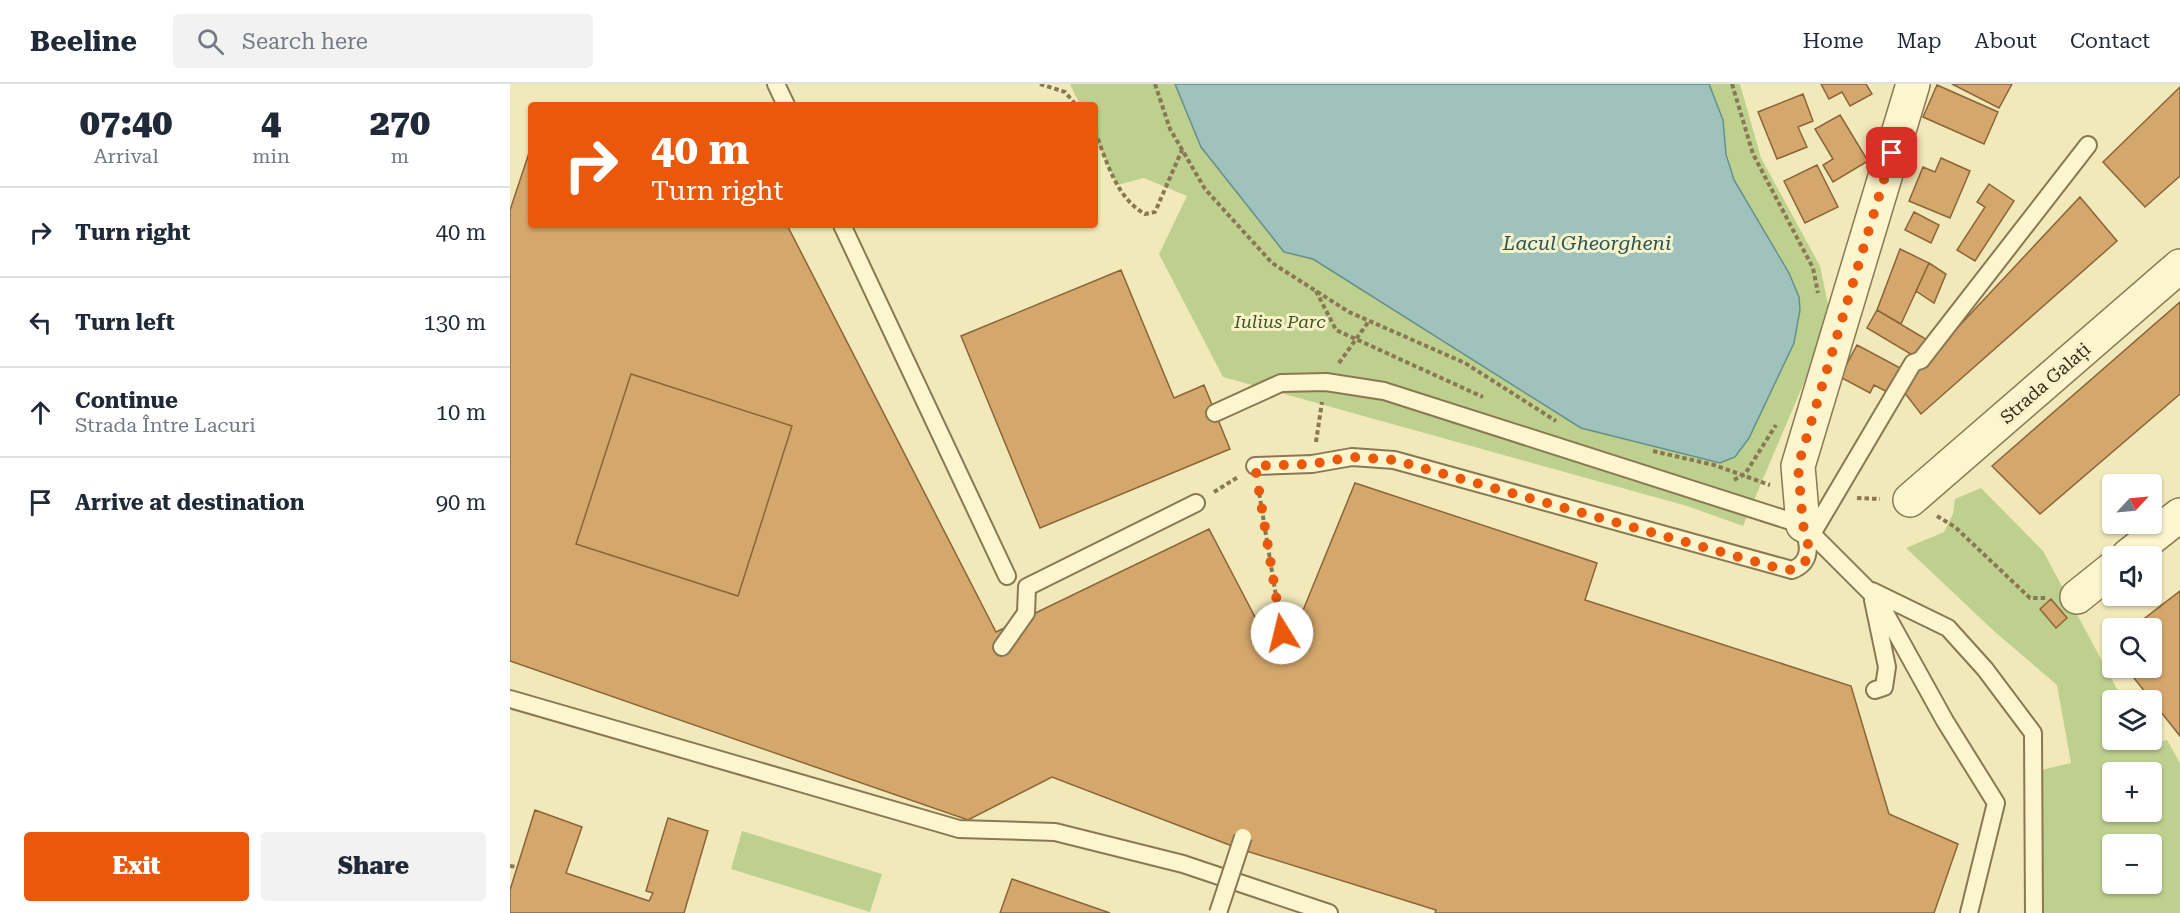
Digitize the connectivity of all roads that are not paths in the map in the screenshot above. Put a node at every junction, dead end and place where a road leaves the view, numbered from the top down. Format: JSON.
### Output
{"nodes":[{"id":1,"x":776,"y":84,"type":"edge"},
{"id":2,"x":1913,"y":84,"type":"edge"},
{"id":3,"x":785,"y":102,"type":"edge"},
{"id":4,"x":2088,"y":145,"type":"dead end"},
{"id":5,"x":843,"y":228,"type":"edge"},
{"id":6,"x":2180,"y":266,"type":"edge"},
{"id":7,"x":1215,"y":413,"type":"dead end"},
{"id":8,"x":1255,"y":466,"type":"road end"},
{"id":9,"x":1910,"y":500,"type":"road end"},
{"id":10,"x":1196,"y":503,"type":"road end"},
{"id":11,"x":2180,"y":515,"type":"edge"},
{"id":12,"x":1808,"y":530,"type":"junction"},
{"id":13,"x":2141,"y":546,"type":"edge"},
{"id":14,"x":1007,"y":576,"type":"dead end"},
{"id":15,"x":2102,"y":577,"type":"edge"},
{"id":16,"x":1872,"y":590,"type":"junction"},
{"id":17,"x":2077,"y":597,"type":"road end"},
{"id":18,"x":1002,"y":647,"type":"dead end"},
{"id":19,"x":1875,"y":690,"type":"dead end"},
{"id":20,"x":510,"y":699,"type":"edge"},
{"id":21,"x":1243,"y":837,"type":"dead end"},
{"id":22,"x":1218,"y":913,"type":"edge"},
{"id":23,"x":1329,"y":913,"type":"edge"},
{"id":24,"x":1969,"y":913,"type":"edge"},
{"id":25,"x":2034,"y":913,"type":"edge"}],
"edges":[{"from":1,"to":3,"type":"lane"},
{"from":2,"to":12,"type":"street"},
{"from":4,"to":12,"type":"lane"},
{"from":5,"to":14,"type":"lane"},
{"from":6,"to":9,"type":"street","name":"Strada Galați"},
{"from":7,"to":12,"type":"lane"},
{"from":8,"to":12,"type":"lane"},
{"from":10,"to":18,"type":"lane"},
{"from":11,"to":13,"type":"street"},
{"from":12,"to":16,"type":"lane"},
{"from":15,"to":17,"type":"street"},
{"from":16,"to":19,"type":"lane"},
{"from":16,"to":24,"type":"lane"},
{"from":16,"to":25,"type":"lane"},
{"from":20,"to":23,"type":"lane"},
{"from":21,"to":22,"type":"lane","bridge":true}]}
